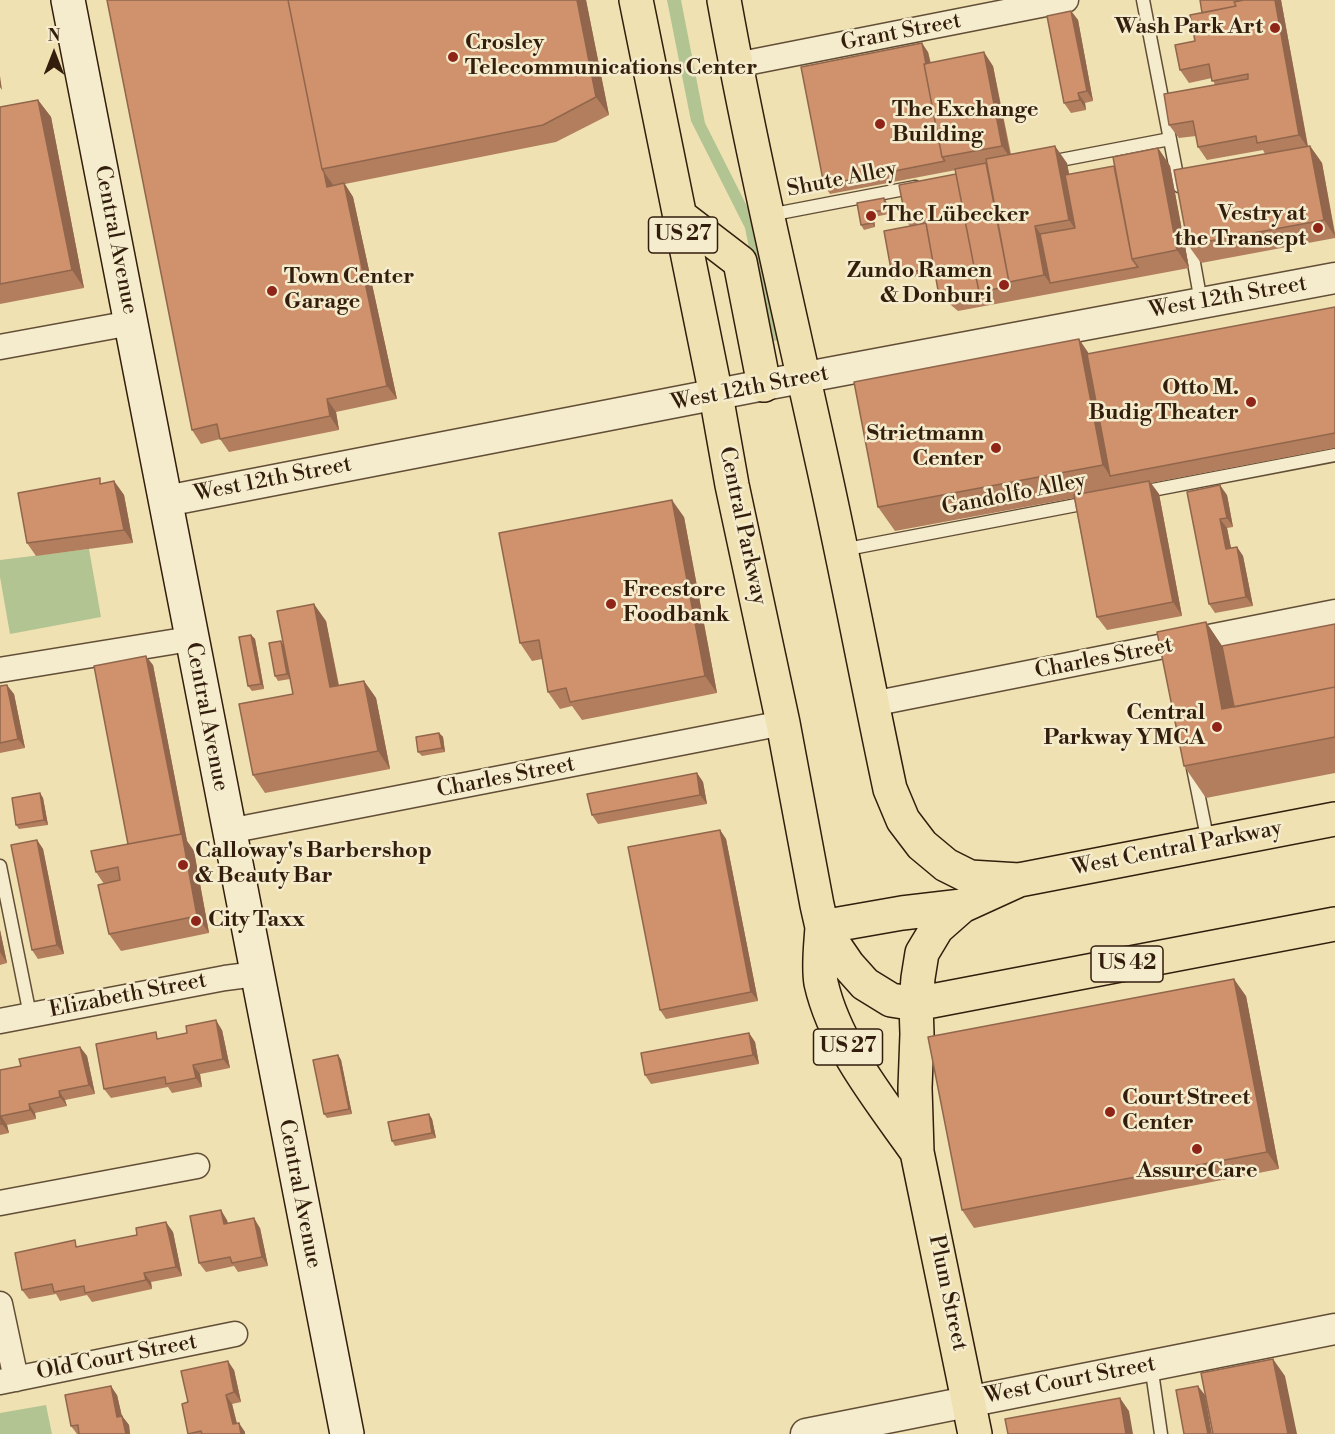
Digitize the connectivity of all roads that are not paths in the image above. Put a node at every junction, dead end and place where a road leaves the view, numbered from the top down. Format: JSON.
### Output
{"nodes":[{"id":1,"x":68,"y":0,"type":"edge"},
{"id":2,"x":636,"y":0,"type":"edge"},
{"id":3,"x":724,"y":0,"type":"edge"},
{"id":4,"x":1066,"y":0,"type":"edge"},
{"id":5,"x":1143,"y":0,"type":"edge"},
{"id":6,"x":736,"y":65,"type":"junction"},
{"id":7,"x":1170,"y":140,"type":"junction"},
{"id":8,"x":1033,"y":165,"type":"edge"},
{"id":9,"x":930,"y":184,"type":"edge"},
{"id":10,"x":1183,"y":204,"type":"edge"},
{"id":11,"x":769,"y":215,"type":"junction"},
{"id":12,"x":680,"y":216,"type":"junction"},
{"id":13,"x":1187,"y":225,"type":"edge"},
{"id":14,"x":1335,"y":278,"type":"edge"},
{"id":15,"x":1202,"y":302,"type":"junction"},
{"id":16,"x":131,"y":323,"type":"junction"},
{"id":17,"x":0,"y":347,"type":"edge"},
{"id":18,"x":804,"y":377,"type":"junction"},
{"id":19,"x":764,"y":385,"type":"junction"},
{"id":20,"x":716,"y":395,"type":"junction"},
{"id":21,"x":1335,"y":455,"type":"edge"},
{"id":22,"x":1124,"y":496,"type":"edge"},
{"id":23,"x":1101,"y":500,"type":"edge"},
{"id":24,"x":166,"y":501,"type":"junction"},
{"id":25,"x":842,"y":550,"type":"junction"},
{"id":26,"x":1335,"y":612,"type":"edge"},
{"id":27,"x":190,"y":639,"type":"junction"},
{"id":28,"x":0,"y":670,"type":"edge"},
{"id":29,"x":872,"y":705,"type":"junction"},
{"id":30,"x":783,"y":723,"type":"junction"},
{"id":31,"x":1190,"y":750,"type":"edge"},
{"id":32,"x":1335,"y":819,"type":"edge"},
{"id":33,"x":229,"y":831,"type":"junction"},
{"id":34,"x":1208,"y":843,"type":"junction"},
{"id":35,"x":0,"y":866,"type":"edge"},
{"id":36,"x":1019,"y":880,"type":"junction"},
{"id":37,"x":962,"y":906,"type":"junction"},
{"id":38,"x":1335,"y":924,"type":"edge"},
{"id":39,"x":822,"y":927,"type":"junction"},
{"id":40,"x":256,"y":974,"type":"junction"},
{"id":41,"x":916,"y":1004,"type":"junction"},
{"id":42,"x":30,"y":1015,"type":"junction"},
{"id":43,"x":0,"y":1021,"type":"edge"},
{"id":44,"x":917,"y":1152,"type":"junction"},
{"id":45,"x":197,"y":1166,"type":"dead end"},
{"id":46,"x":0,"y":1203,"type":"edge"},
{"id":47,"x":0,"y":1304,"type":"edge"},
{"id":48,"x":1335,"y":1329,"type":"edge"},
{"id":49,"x":235,"y":1334,"type":"dead end"},
{"id":50,"x":1151,"y":1365,"type":"junction"},
{"id":51,"x":8,"y":1380,"type":"edge"},
{"id":52,"x":969,"y":1401,"type":"junction"},
{"id":53,"x":347,"y":1434,"type":"edge"},
{"id":54,"x":806,"y":1434,"type":"edge"},
{"id":55,"x":975,"y":1434,"type":"edge"},
{"id":56,"x":1161,"y":1434,"type":"edge"}],
"edges":[{"from":1,"to":16,"type":"main road","name":"Central Avenue"},
{"from":2,"to":12,"type":"main road","name":"Central Parkway","number":"US 27"},
{"from":3,"to":6,"type":"main road"},
{"from":4,"to":6,"type":"street","name":"Grant Street"},
{"from":5,"to":7,"type":"lane"},
{"from":6,"to":11,"type":"main road"},
{"from":7,"to":8,"type":"lane"},
{"from":7,"to":10,"type":"lane"},
{"from":9,"to":11,"type":"lane","name":"Shute Alley"},
{"from":11,"to":18,"type":"main road"},
{"from":12,"to":19,"type":"main road"},
{"from":12,"to":20,"type":"main road","name":"Central Parkway","number":"US 27"},
{"from":13,"to":15,"type":"lane"},
{"from":14,"to":15,"type":"street","name":"West 12th Street"},
{"from":15,"to":18,"type":"street","name":"West 12th Street"},
{"from":16,"to":17,"type":"street"},
{"from":16,"to":24,"type":"main road","name":"Central Avenue"},
{"from":18,"to":19,"type":"street","name":"West 12th Street"},
{"from":18,"to":25,"type":"main road"},
{"from":19,"to":20,"type":"street","name":"West 12th Street"},
{"from":20,"to":24,"type":"street","name":"West 12th Street"},
{"from":20,"to":30,"type":"main road","name":"Central Parkway","number":"US 27"},
{"from":21,"to":22,"type":"lane"},
{"from":23,"to":25,"type":"lane","name":"Gandolfo Alley"},
{"from":24,"to":27,"type":"main road","name":"Central Avenue"},
{"from":25,"to":29,"type":"main road"},
{"from":26,"to":29,"type":"street","name":"Charles Street"},
{"from":27,"to":28,"type":"street"},
{"from":27,"to":33,"type":"main road","name":"Central Avenue"},
{"from":29,"to":36,"type":"main road"},
{"from":30,"to":33,"type":"street","name":"Charles Street"},
{"from":30,"to":39,"type":"main road","name":"Central Parkway","number":"US 27"},
{"from":31,"to":34,"type":"lane"},
{"from":32,"to":34,"type":"main road","name":"West Central Parkway"},
{"from":33,"to":40,"type":"main road","name":"Central Avenue"},
{"from":34,"to":36,"type":"main road","name":"West Central Parkway"},
{"from":35,"to":42,"type":"lane"},
{"from":36,"to":37,"type":"main road"},
{"from":37,"to":39,"type":"main road"},
{"from":37,"to":41,"type":"main road"},
{"from":38,"to":41,"type":"main road","number":"US 42"},
{"from":39,"to":41,"type":"main road","name":"Central Parkway"},
{"from":39,"to":44,"type":"main road","number":"US 27"},
{"from":40,"to":42,"type":"street","name":"Elizabeth Street"},
{"from":40,"to":53,"type":"main road","name":"Central Avenue"},
{"from":41,"to":44,"type":"main road"},
{"from":42,"to":43,"type":"street","name":"Elizabeth Street"},
{"from":44,"to":52,"type":"main road","name":"Plum Street","number":"US 27"},
{"from":45,"to":46,"type":"street"},
{"from":47,"to":51,"type":"street"},
{"from":48,"to":50,"type":"street","name":"West Court Street"},
{"from":49,"to":51,"type":"street","name":"Old Court Street"},
{"from":50,"to":52,"type":"street","name":"West Court Street"},
{"from":50,"to":56,"type":"lane"},
{"from":52,"to":54,"type":"street","name":"West Court Street"},
{"from":52,"to":55,"type":"main road","name":"Plum Street","number":"US 27"}]}
